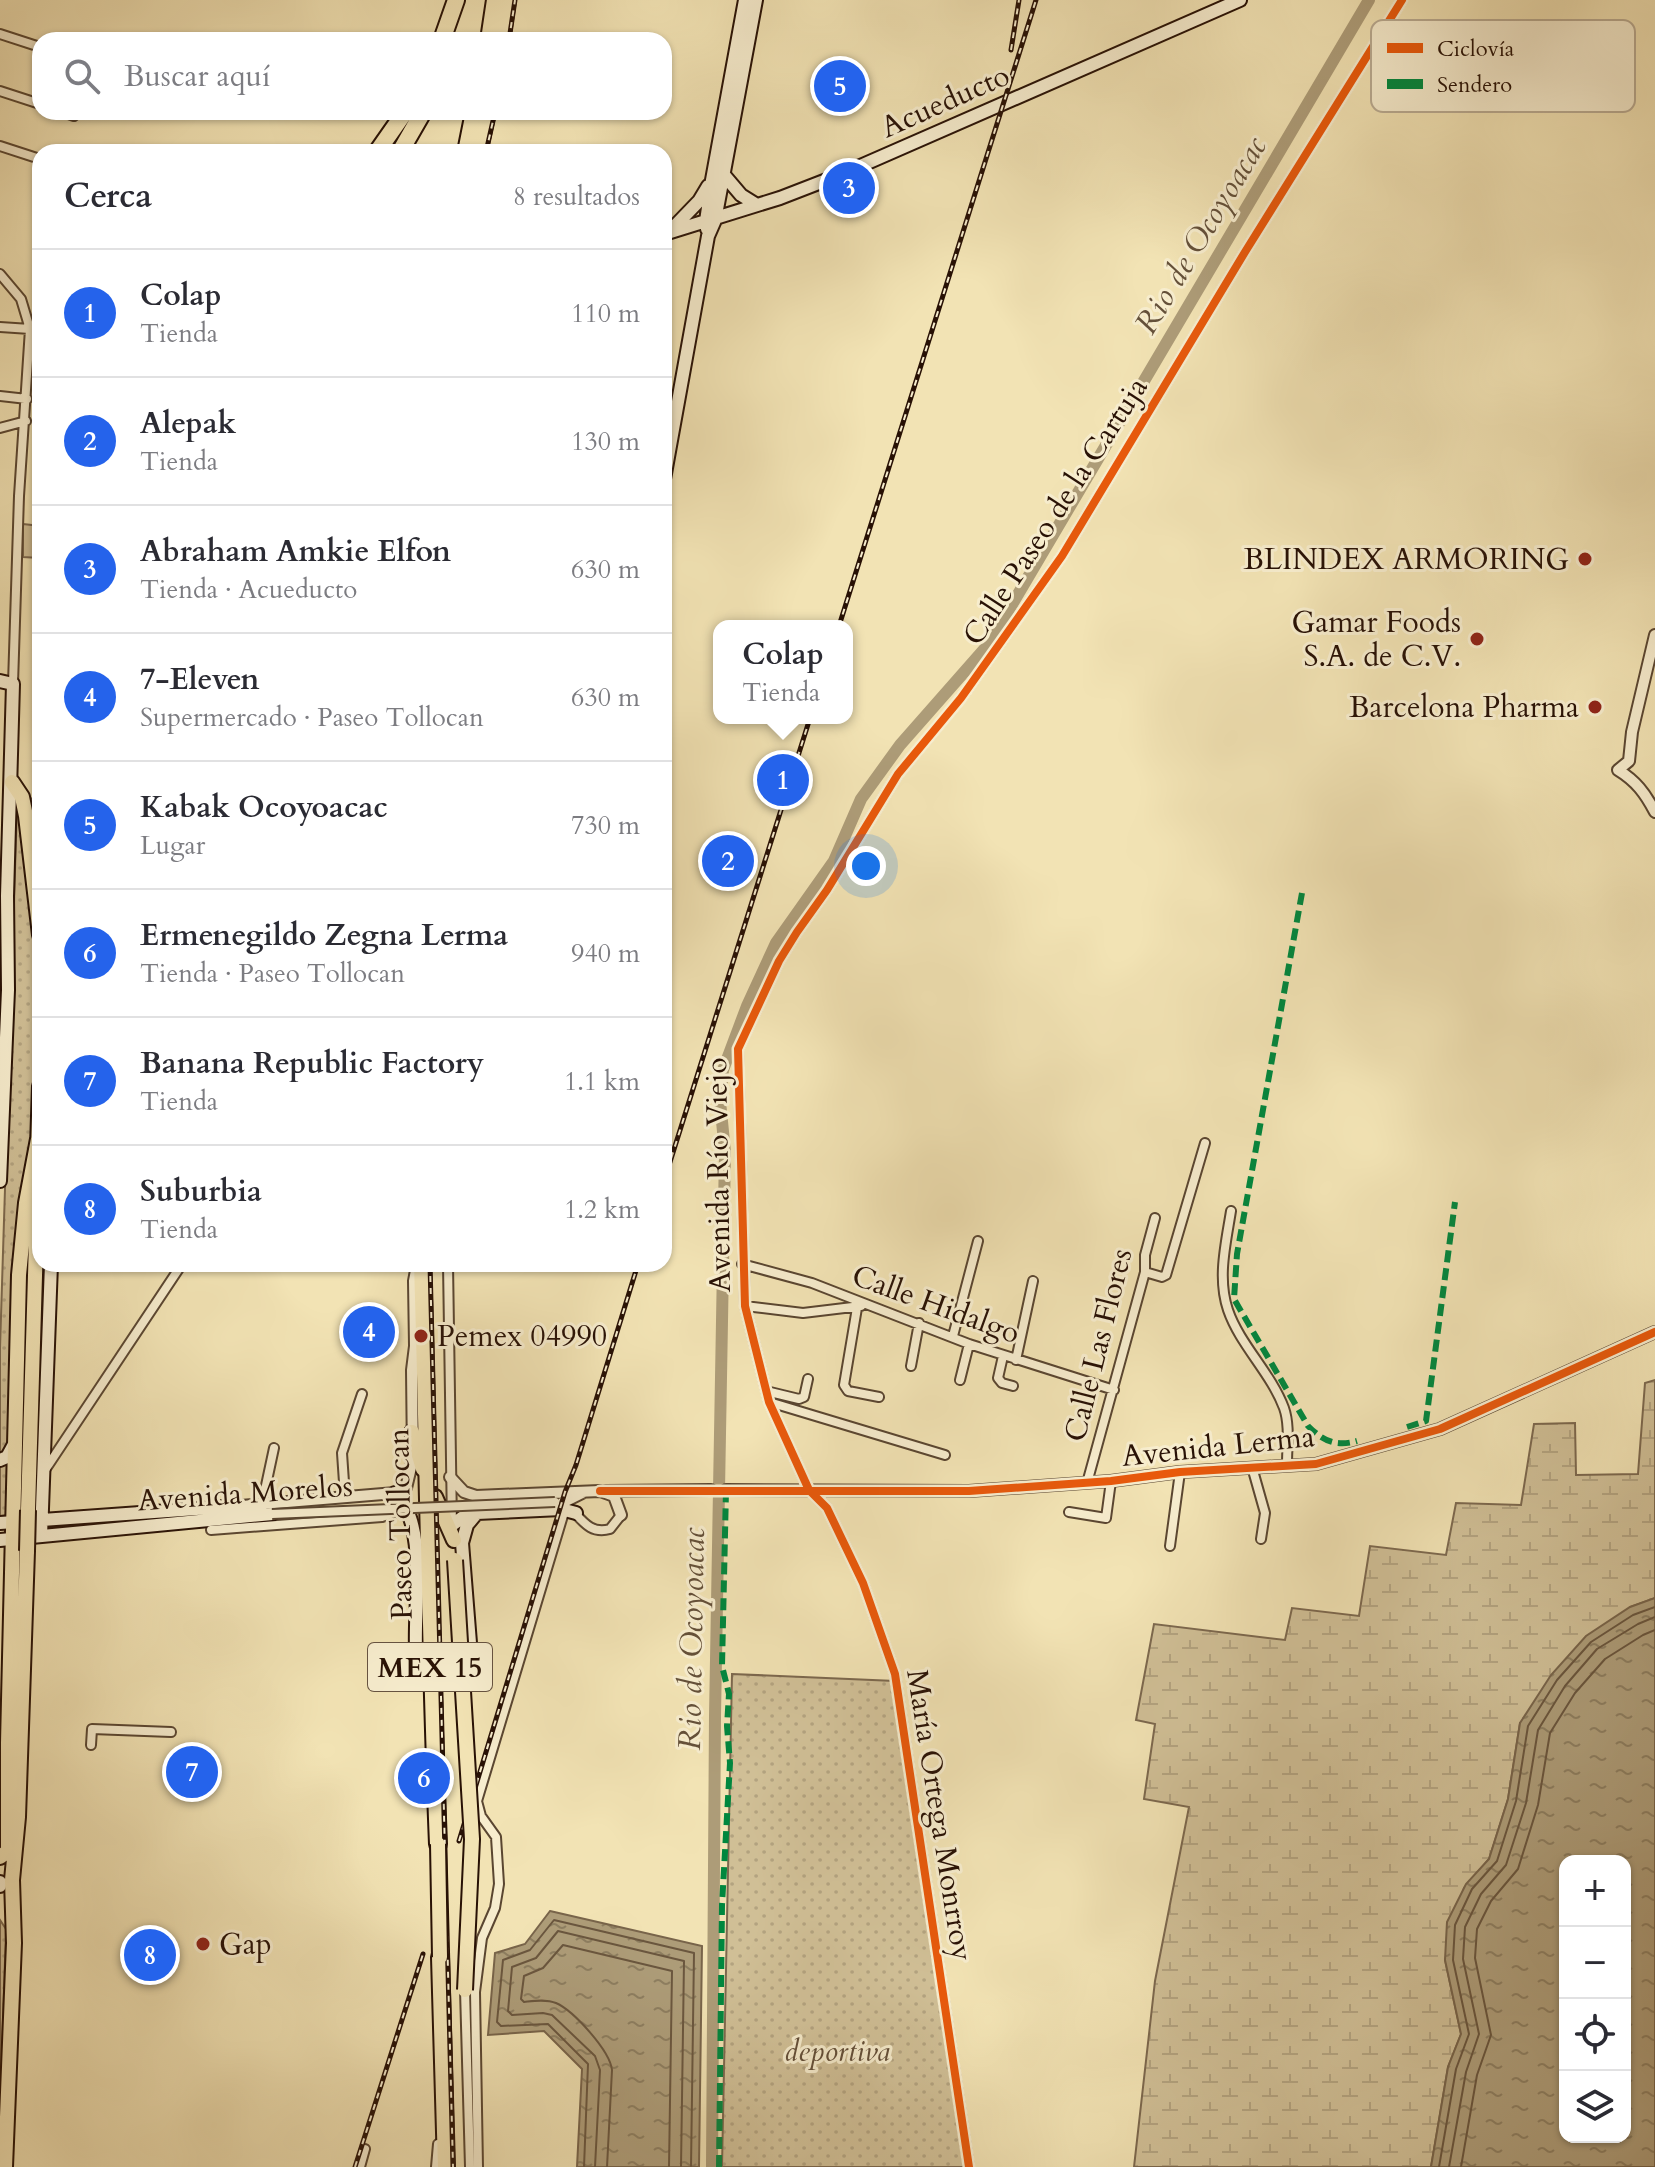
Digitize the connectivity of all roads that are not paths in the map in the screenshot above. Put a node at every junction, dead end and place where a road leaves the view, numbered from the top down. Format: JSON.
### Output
{"nodes":[{"id":1,"x":456,"y":0,"type":"edge"},
{"id":2,"x":464,"y":0,"type":"edge"},
{"id":3,"x":495,"y":0,"type":"edge"},
{"id":4,"x":507,"y":0,"type":"edge"},
{"id":5,"x":745,"y":0,"type":"edge"},
{"id":6,"x":756,"y":0,"type":"edge"},
{"id":7,"x":1240,"y":0,"type":"edge"},
{"id":8,"x":1402,"y":0,"type":"edge"},
{"id":9,"x":1389,"y":20,"type":"edge"},
{"id":10,"x":445,"y":32,"type":"edge"},
{"id":11,"x":455,"y":32,"type":"edge"},
{"id":12,"x":490,"y":32,"type":"edge"},
{"id":13,"x":502,"y":32,"type":"edge"},
{"id":14,"x":0,"y":34,"type":"edge"},
{"id":15,"x":32,"y":44,"type":"edge"},
{"id":16,"x":1371,"y":49,"type":"edge"},
{"id":17,"x":0,"y":91,"type":"edge"},
{"id":18,"x":32,"y":101,"type":"edge"},
{"id":19,"x":399,"y":120,"type":"edge"},
{"id":20,"x":418,"y":120,"type":"edge"},
{"id":21,"x":472,"y":120,"type":"edge"},
{"id":22,"x":485,"y":120,"type":"edge"},
{"id":23,"x":383,"y":144,"type":"edge"},
{"id":24,"x":405,"y":144,"type":"edge"},
{"id":25,"x":468,"y":144,"type":"edge"},
{"id":26,"x":480,"y":144,"type":"edge"},
{"id":27,"x":0,"y":146,"type":"edge"},
{"id":28,"x":32,"y":156,"type":"edge"},
{"id":29,"x":718,"y":178,"type":"junction"},
{"id":30,"x":757,"y":205,"type":"junction"},
{"id":31,"x":710,"y":221,"type":"junction"},
{"id":32,"x":672,"y":228,"type":"edge"},
{"id":33,"x":672,"y":232,"type":"edge"},
{"id":34,"x":0,"y":274,"type":"edge"},
{"id":35,"x":0,"y":327,"type":"edge"},
{"id":36,"x":30,"y":329,"type":"junction"},
{"id":37,"x":0,"y":396,"type":"edge"},
{"id":38,"x":27,"y":399,"type":"junction"},
{"id":39,"x":26,"y":421,"type":"junction"},
{"id":40,"x":0,"y":428,"type":"edge"},
{"id":41,"x":672,"y":435,"type":"edge"},
{"id":42,"x":1655,"y":635,"type":"edge"},
{"id":43,"x":0,"y":681,"type":"edge"},
{"id":44,"x":13,"y":684,"type":"junction"},
{"id":45,"x":12,"y":782,"type":"junction"},
{"id":46,"x":1655,"y":812,"type":"edge"},
{"id":47,"x":32,"y":867,"type":"edge"},
{"id":48,"x":3,"y":895,"type":"edge"},
{"id":49,"x":4,"y":990,"type":"edge"},
{"id":50,"x":740,"y":1040,"type":"joint"},
{"id":51,"x":1205,"y":1143,"type":"dead end"},
{"id":52,"x":32,"y":1171,"type":"edge"},
{"id":53,"x":0,"y":1181,"type":"edge"},
{"id":54,"x":1231,"y":1211,"type":"dead end"},
{"id":55,"x":1155,"y":1218,"type":"dead end"},
{"id":56,"x":978,"y":1241,"type":"dead end"},
{"id":57,"x":742,"y":1264,"type":"junction"},
{"id":58,"x":34,"y":1272,"type":"edge"},
{"id":59,"x":51,"y":1272,"type":"edge"},
{"id":60,"x":176,"y":1272,"type":"edge"},
{"id":61,"x":417,"y":1272,"type":"edge"},
{"id":62,"x":420,"y":1272,"type":"edge"},
{"id":63,"x":448,"y":1272,"type":"edge"},
{"id":64,"x":1145,"y":1272,"type":"junction"},
{"id":65,"x":1033,"y":1281,"type":"dead end"},
{"id":66,"x":860,"y":1305,"type":"junction"},
{"id":67,"x":745,"y":1306,"type":"junction"},
{"id":68,"x":919,"y":1323,"type":"junction"},
{"id":69,"x":1655,"y":1332,"type":"edge"},
{"id":70,"x":953,"y":1336,"type":"junction"},
{"id":71,"x":969,"y":1344,"type":"junction"},
{"id":72,"x":1003,"y":1356,"type":"junction"},
{"id":73,"x":1016,"y":1360,"type":"junction"},
{"id":74,"x":911,"y":1366,"type":"dead end"},
{"id":75,"x":808,"y":1379,"type":"dead end"},
{"id":76,"x":960,"y":1380,"type":"dead end"},
{"id":77,"x":1013,"y":1386,"type":"dead end"},
{"id":78,"x":1114,"y":1390,"type":"junction"},
{"id":79,"x":766,"y":1391,"type":"junction"},
{"id":80,"x":362,"y":1394,"type":"dead end"},
{"id":81,"x":879,"y":1397,"type":"dead end"},
{"id":82,"x":769,"y":1402,"type":"junction"},
{"id":83,"x":1426,"y":1421,"type":"dead end"},
{"id":84,"x":412,"y":1432,"type":"junction"},
{"id":85,"x":1429,"y":1433,"type":"junction"},
{"id":86,"x":44,"y":1443,"type":"junction"},
{"id":87,"x":13,"y":1446,"type":"junction"},
{"id":88,"x":59,"y":1447,"type":"junction"},
{"id":89,"x":274,"y":1448,"type":"dead end"},
{"id":90,"x":945,"y":1455,"type":"dead end"},
{"id":91,"x":0,"y":1460,"type":"edge"},
{"id":92,"x":429,"y":1461,"type":"junction"},
{"id":93,"x":1287,"y":1464,"type":"junction"},
{"id":94,"x":1252,"y":1467,"type":"junction"},
{"id":95,"x":1180,"y":1472,"type":"junction"},
{"id":96,"x":43,"y":1474,"type":"junction"},
{"id":97,"x":450,"y":1477,"type":"junction"},
{"id":98,"x":1111,"y":1481,"type":"junction"},
{"id":99,"x":1087,"y":1483,"type":"junction"},
{"id":100,"x":427,"y":1489,"type":"junction"},
{"id":101,"x":711,"y":1490,"type":"joint"},
{"id":102,"x":726,"y":1490,"type":"joint"},
{"id":103,"x":809,"y":1490,"type":"junction"},
{"id":104,"x":585,"y":1491,"type":"junction"},
{"id":105,"x":600,"y":1491,"type":"junction"},
{"id":106,"x":633,"y":1491,"type":"junction"},
{"id":107,"x":397,"y":1495,"type":"junction"},
{"id":108,"x":345,"y":1497,"type":"junction"},
{"id":109,"x":565,"y":1507,"type":"junction"},
{"id":110,"x":266,"y":1511,"type":"junction"},
{"id":111,"x":1069,"y":1512,"type":"dead end"},
{"id":112,"x":477,"y":1513,"type":"junction"},
{"id":113,"x":621,"y":1515,"type":"junction"},
{"id":114,"x":57,"y":1520,"type":"junction"},
{"id":115,"x":41,"y":1521,"type":"junction"},
{"id":116,"x":452,"y":1525,"type":"junction"},
{"id":117,"x":211,"y":1530,"type":"dead end"},
{"id":118,"x":7,"y":1531,"type":"edge"},
{"id":119,"x":58,"y":1534,"type":"junction"},
{"id":120,"x":41,"y":1536,"type":"junction"},
{"id":121,"x":1261,"y":1539,"type":"dead end"},
{"id":122,"x":454,"y":1540,"type":"junction"},
{"id":123,"x":1170,"y":1546,"type":"dead end"},
{"id":124,"x":424,"y":1658,"type":"dead end"},
{"id":125,"x":458,"y":1659,"type":"dead end"},
{"id":126,"x":171,"y":1732,"type":"dead end"},
{"id":127,"x":91,"y":1745,"type":"dead end"},
{"id":128,"x":438,"y":1844,"type":"joint"},
{"id":129,"x":4,"y":1854,"type":"edge"},
{"id":130,"x":3,"y":1883,"type":"edge"},
{"id":131,"x":0,"y":1916,"type":"edge"},
{"id":132,"x":14,"y":1943,"type":"junction"},
{"id":133,"x":440,"y":1957,"type":"joint"},
{"id":134,"x":465,"y":1990,"type":"joint"},
{"id":135,"x":445,"y":2125,"type":"junction"},
{"id":136,"x":365,"y":2149,"type":"dead end"},
{"id":137,"x":5,"y":2167,"type":"edge"},
{"id":138,"x":360,"y":2167,"type":"edge"},
{"id":139,"x":436,"y":2167,"type":"edge"},
{"id":140,"x":446,"y":2167,"type":"edge"},
{"id":141,"x":470,"y":2167,"type":"edge"},
{"id":142,"x":478,"y":2167,"type":"edge"},
{"id":143,"x":969,"y":2167,"type":"edge"}],
"edges":[{"from":1,"to":10,"type":"highway"},
{"from":2,"to":11,"type":"highway"},
{"from":3,"to":12,"type":"highway"},
{"from":4,"to":13,"type":"highway"},
{"from":5,"to":29,"type":"main road"},
{"from":6,"to":29,"type":"main road"},
{"from":7,"to":30,"type":"main road","name":"Acueducto"},
{"from":8,"to":9,"type":"street","name":"Calle Paseo de la Cartuja"},
{"from":14,"to":15,"type":"street"},
{"from":16,"to":50,"type":"street","name":"Calle Paseo de la Cartuja"},
{"from":17,"to":18,"type":"street"},
{"from":19,"to":23,"type":"highway"},
{"from":20,"to":24,"type":"highway"},
{"from":21,"to":25,"type":"highway"},
{"from":22,"to":26,"type":"highway"},
{"from":27,"to":28,"type":"street"},
{"from":29,"to":30,"type":"main road"},
{"from":29,"to":31,"type":"main road"},
{"from":29,"to":32,"type":"main road"},
{"from":30,"to":31,"type":"main road","name":"Acueducto"},
{"from":31,"to":33,"type":"main road","name":"Acueducto"},
{"from":31,"to":41,"type":"main road"},
{"from":34,"to":36,"type":"street"},
{"from":35,"to":36,"type":"street"},
{"from":36,"to":38,"type":"street"},
{"from":37,"to":38,"type":"street"},
{"from":38,"to":39,"type":"street"},
{"from":39,"to":40,"type":"street"},
{"from":39,"to":44,"type":"street"},
{"from":42,"to":46,"type":"street"},
{"from":43,"to":44,"type":"main road"},
{"from":44,"to":45,"type":"main road"},
{"from":45,"to":47,"type":"highway"},
{"from":45,"to":48,"type":"main road"},
{"from":48,"to":49,"type":"main road"},
{"from":49,"to":53,"type":"main road"},
{"from":50,"to":57,"type":"street","name":"Avenida Río Viejo"},
{"from":51,"to":64,"type":"street"},
{"from":52,"to":87,"type":"highway"},
{"from":54,"to":93,"type":"street"},
{"from":55,"to":64,"type":"street","name":"Calle Las Flores"},
{"from":56,"to":70,"type":"street"},
{"from":57,"to":66,"type":"street","name":"Calle Hidalgo"},
{"from":57,"to":67,"type":"street","name":"Avenida Río Viejo"},
{"from":58,"to":130,"type":"highway","bridge":true},
{"from":59,"to":86,"type":"main road"},
{"from":60,"to":88,"type":"street"},
{"from":61,"to":84,"type":"street","name":"Avenida Morelos"},
{"from":62,"to":92,"type":"highway","name":"Paseo Tollocan","number":"MEX 15"},
{"from":63,"to":97,"type":"street"},
{"from":64,"to":78,"type":"street","name":"Calle Las Flores"},
{"from":65,"to":73,"type":"street"},
{"from":66,"to":67,"type":"street"},
{"from":66,"to":68,"type":"street","name":"Calle Hidalgo"},
{"from":66,"to":81,"type":"street"},
{"from":67,"to":79,"type":"street","name":"Avenida Río Viejo"},
{"from":68,"to":70,"type":"street","name":"Calle Hidalgo"},
{"from":68,"to":74,"type":"street"},
{"from":69,"to":85,"type":"street","name":"Avenida Lerma"},
{"from":70,"to":71,"type":"street","name":"Calle Hidalgo"},
{"from":71,"to":72,"type":"street","name":"Calle Hidalgo"},
{"from":71,"to":76,"type":"street"},
{"from":72,"to":73,"type":"street","name":"Calle Hidalgo"},
{"from":72,"to":77,"type":"street"},
{"from":73,"to":78,"type":"street","name":"Calle Hidalgo"},
{"from":75,"to":79,"type":"street"},
{"from":78,"to":99,"type":"street","name":"Calle Las Flores"},
{"from":79,"to":82,"type":"street","name":"Avenida Río Viejo"},
{"from":80,"to":108,"type":"street"},
{"from":82,"to":90,"type":"street"},
{"from":82,"to":103,"type":"street","name":"Avenida Río Viejo"},
{"from":83,"to":85,"type":"street"},
{"from":84,"to":100,"type":"highway"},
{"from":84,"to":107,"type":"street","name":"Avenida Morelos"},
{"from":85,"to":93,"type":"street","name":"Avenida Lerma"},
{"from":86,"to":88,"type":"main road"},
{"from":86,"to":96,"type":"main road"},
{"from":87,"to":91,"type":"main road"},
{"from":87,"to":118,"type":"highway"},
{"from":88,"to":96,"type":"street"},
{"from":89,"to":110,"type":"street"},
{"from":92,"to":100,"type":"highway","name":"Paseo Tollocan","number":"MEX 15"},
{"from":92,"to":122,"type":"highway"},
{"from":93,"to":94,"type":"street","name":"Avenida Lerma"},
{"from":94,"to":95,"type":"street","name":"Avenida Lerma"},
{"from":94,"to":121,"type":"street"},
{"from":95,"to":98,"type":"street","name":"Avenida Lerma"},
{"from":95,"to":123,"type":"street"},
{"from":96,"to":115,"type":"main road"},
{"from":97,"to":104,"type":"street"},
{"from":97,"to":116,"type":"street"},
{"from":98,"to":99,"type":"street","name":"Avenida Lerma"},
{"from":98,"to":111,"type":"street"},
{"from":99,"to":103,"type":"street","name":"Avenida Lerma"},
{"from":100,"to":128,"type":"highway","name":"Paseo Tollocan","number":"MEX 15"},
{"from":101,"to":102,"type":"street"},
{"from":101,"to":106,"type":"street"},
{"from":102,"to":103,"type":"street"},
{"from":103,"to":143,"type":"street","name":"María Ortega Monrroy"},
{"from":104,"to":105,"type":"street"},
{"from":104,"to":109,"type":"street"},
{"from":105,"to":106,"type":"street"},
{"from":105,"to":113,"type":"street"},
{"from":106,"to":113,"type":"street"},
{"from":107,"to":108,"type":"street","name":"Avenida Morelos"},
{"from":107,"to":117,"type":"street"},
{"from":107,"to":124,"type":"main road"},
{"from":108,"to":110,"type":"street","name":"Avenida Morelos"},
{"from":109,"to":110,"type":"street","name":"Avenida Morelos","bridge":true},
{"from":109,"to":112,"type":"main road"},
{"from":109,"to":113,"type":"street","name":"Avenida Morelos"},
{"from":109,"to":142,"type":"street"},
{"from":110,"to":114,"type":"main road","name":"Avenida Morelos"},
{"from":110,"to":119,"type":"main road","name":"Avenida Morelos"},
{"from":112,"to":116,"type":"main road"},
{"from":112,"to":125,"type":"main road"},
{"from":114,"to":115,"type":"main road","name":"Avenida Morelos"},
{"from":114,"to":119,"type":"main road"},
{"from":115,"to":118,"type":"main road","name":"Avenida Morelos"},
{"from":115,"to":120,"type":"main road"},
{"from":116,"to":122,"type":"highway"},
{"from":118,"to":120,"type":"main road","name":"Avenida Morelos"},
{"from":118,"to":129,"type":"highway"},
{"from":119,"to":120,"type":"main road","name":"Avenida Morelos"},
{"from":122,"to":134,"type":"highway","bridge":true},
{"from":126,"to":127,"type":"street"},
{"from":128,"to":133,"type":"highway","name":"Paseo Tollocan","number":"MEX 15","bridge":true},
{"from":129,"to":130,"type":"street"},
{"from":130,"to":132,"type":"highway"},
{"from":131,"to":132,"type":"highway"},
{"from":132,"to":137,"type":"highway"},
{"from":133,"to":135,"type":"highway","name":"Paseo Tollocan","number":"MEX 15"},
{"from":134,"to":141,"type":"street"},
{"from":135,"to":139,"type":"street"},
{"from":135,"to":140,"type":"highway","name":"Paseo Tollocan","number":"MEX 15"},
{"from":136,"to":138,"type":"street"}]}
